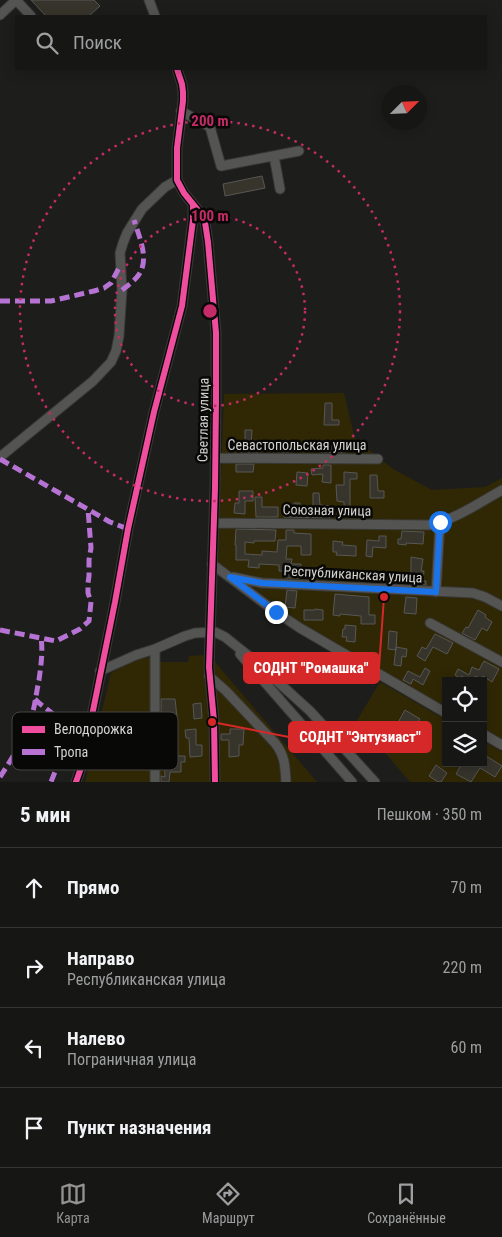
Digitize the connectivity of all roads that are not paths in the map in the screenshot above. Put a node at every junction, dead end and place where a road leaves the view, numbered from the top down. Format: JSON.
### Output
{"nodes":[{"id":1,"x":16,"y":0,"type":"edge"},
{"id":2,"x":148,"y":0,"type":"edge"},
{"id":3,"x":0,"y":15,"type":"edge"},
{"id":4,"x":30,"y":15,"type":"edge"},
{"id":5,"x":155,"y":15,"type":"edge"},
{"id":6,"x":176,"y":70,"type":"edge"},
{"id":7,"x":181,"y":111,"type":"junction"},
{"id":8,"x":299,"y":151,"type":"dead end"},
{"id":9,"x":274,"y":156,"type":"junction"},
{"id":10,"x":177,"y":180,"type":"junction"},
{"id":11,"x":280,"y":189,"type":"dead end"},
{"id":12,"x":193,"y":205,"type":"junction"},
{"id":13,"x":0,"y":457,"type":"edge"},
{"id":14,"x":215,"y":458,"type":"junction"},
{"id":15,"x":378,"y":459,"type":"dead end"},
{"id":16,"x":502,"y":490,"type":"edge"},
{"id":17,"x":440,"y":522,"type":"junction"},
{"id":18,"x":214,"y":523,"type":"junction"},
{"id":19,"x":212,"y":564,"type":"junction"},
{"id":20,"x":230,"y":577,"type":"junction"},
{"id":21,"x":436,"y":592,"type":"junction"},
{"id":22,"x":502,"y":606,"type":"edge"},
{"id":23,"x":210,"y":620,"type":"junction"},
{"id":24,"x":430,"y":623,"type":"dead end"},
{"id":25,"x":210,"y":632,"type":"junction"},
{"id":26,"x":225,"y":637,"type":"junction"},
{"id":27,"x":156,"y":649,"type":"junction"},
{"id":28,"x":502,"y":662,"type":"edge"},
{"id":29,"x":100,"y":671,"type":"junction"},
{"id":30,"x":209,"y":676,"type":"junction"},
{"id":31,"x":442,"y":711,"type":"edge"},
{"id":32,"x":92,"y":712,"type":"edge"},
{"id":33,"x":156,"y":712,"type":"edge"},
{"id":34,"x":487,"y":736,"type":"edge"},
{"id":35,"x":502,"y":745,"type":"edge"},
{"id":36,"x":80,"y":770,"type":"edge"},
{"id":37,"x":76,"y":782,"type":"edge"},
{"id":38,"x":215,"y":782,"type":"edge"},
{"id":39,"x":286,"y":782,"type":"edge"},
{"id":40,"x":352,"y":782,"type":"edge"},
{"id":41,"x":375,"y":782,"type":"edge"}],
"edges":[{"from":1,"to":3,"type":"street"},
{"from":1,"to":4,"type":"street"},
{"from":2,"to":5,"type":"street"},
{"from":6,"to":7,"type":"street"},
{"from":7,"to":9,"type":"street"},
{"from":7,"to":10,"type":"street"},
{"from":8,"to":9,"type":"street"},
{"from":9,"to":11,"type":"street"},
{"from":10,"to":12,"type":"street","name":"Светлая улица"},
{"from":10,"to":13,"type":"street"},
{"from":12,"to":14,"type":"street","name":"Светлая улица"},
{"from":12,"to":29,"type":"street"},
{"from":14,"to":15,"type":"street","name":"Севастопольская улица"},
{"from":14,"to":18,"type":"street","name":"Светлая улица"},
{"from":16,"to":17,"type":"street","name":"Союзная улица"},
{"from":17,"to":18,"type":"street","name":"Союзная улица"},
{"from":17,"to":21,"type":"street"},
{"from":18,"to":19,"type":"street","name":"Светлая улица"},
{"from":19,"to":20,"type":"street"},
{"from":19,"to":23,"type":"street","name":"Светлая улица"},
{"from":20,"to":21,"type":"street","name":"Республиканская улица"},
{"from":20,"to":31,"type":"street"},
{"from":21,"to":22,"type":"street","name":"Республиканская улица"},
{"from":23,"to":25,"type":"street","name":"Светлая улица"},
{"from":23,"to":26,"type":"street"},
{"from":24,"to":28,"type":"street"},
{"from":25,"to":26,"type":"street"},
{"from":25,"to":27,"type":"street"},
{"from":25,"to":30,"type":"street","name":"Светлая улица"},
{"from":26,"to":40,"type":"street"},
{"from":26,"to":41,"type":"street"},
{"from":27,"to":29,"type":"street"},
{"from":27,"to":33,"type":"street"},
{"from":29,"to":32,"type":"street"},
{"from":30,"to":38,"type":"street","name":"Светлая улица"},
{"from":30,"to":39,"type":"street"},
{"from":34,"to":35,"type":"street"},
{"from":36,"to":37,"type":"street"}]}
